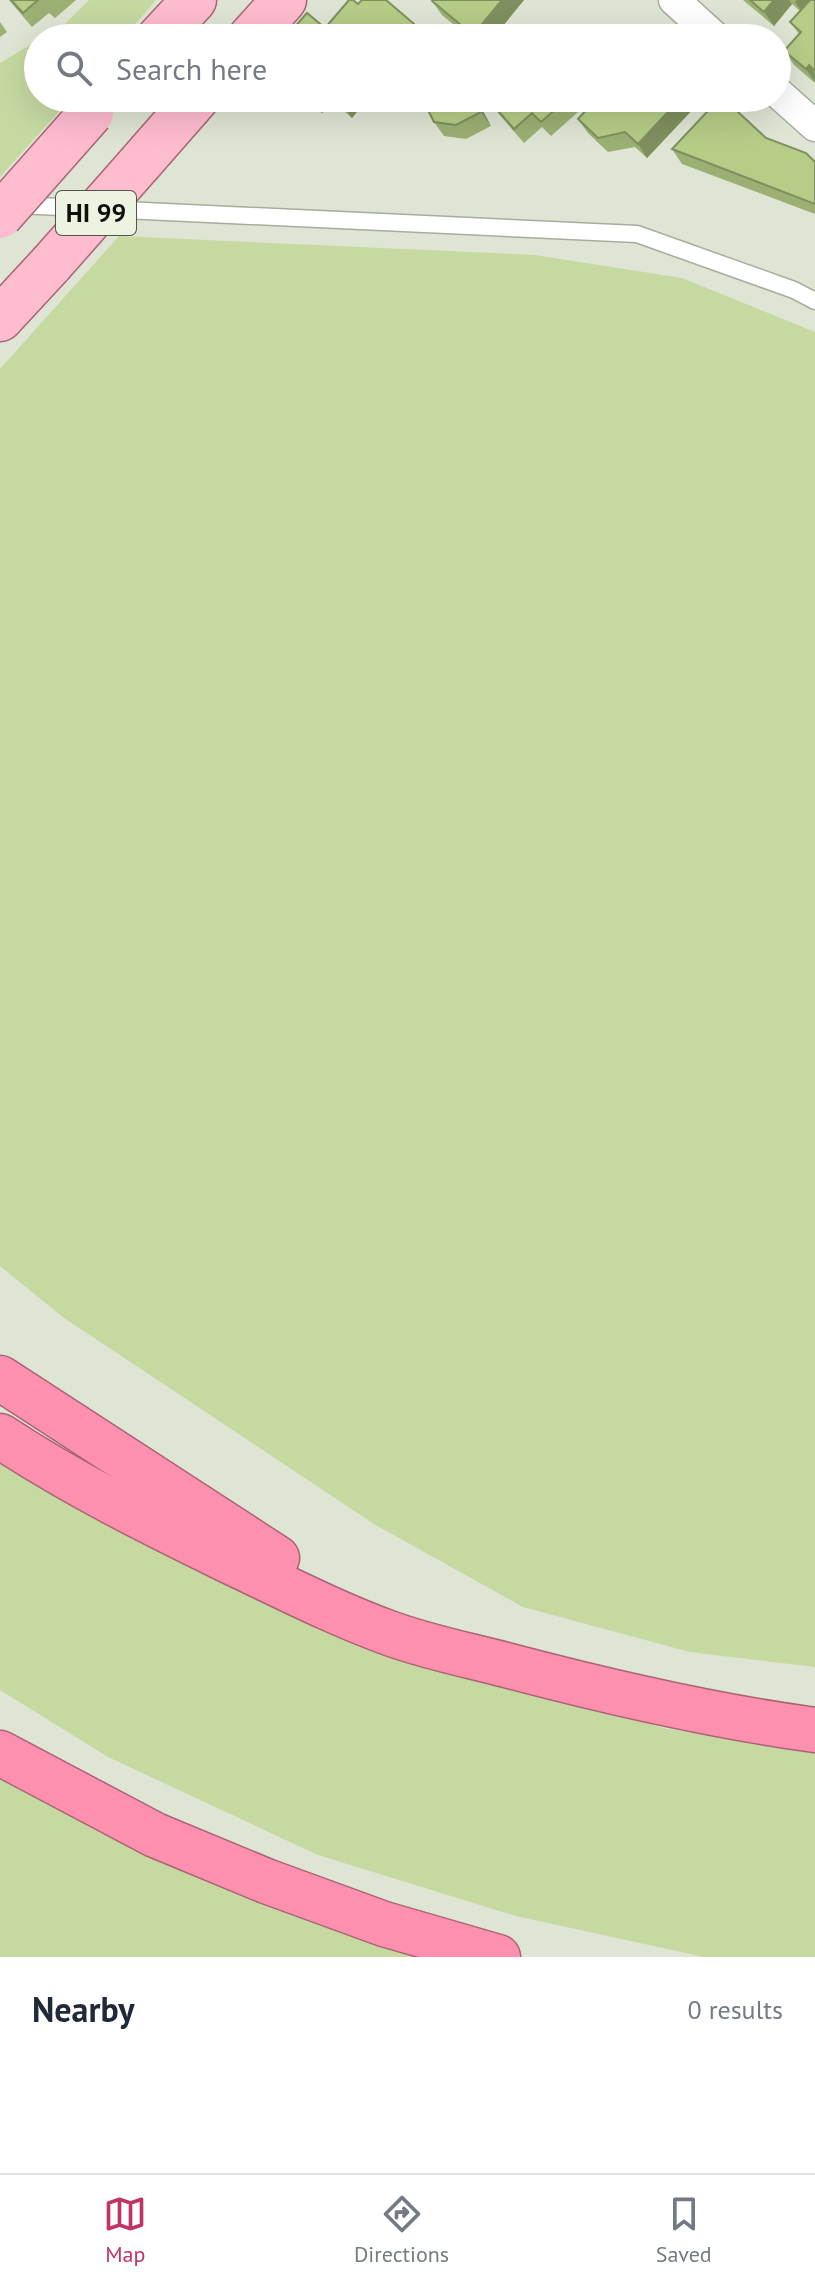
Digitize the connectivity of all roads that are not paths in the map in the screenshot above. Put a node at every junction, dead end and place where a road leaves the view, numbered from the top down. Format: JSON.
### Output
{"nodes":[{"id":1,"x":194,"y":0,"type":"edge"},
{"id":2,"x":284,"y":0,"type":"edge"},
{"id":3,"x":674,"y":0,"type":"edge"},
{"id":4,"x":172,"y":24,"type":"edge"},
{"id":5,"x":263,"y":24,"type":"edge"},
{"id":6,"x":701,"y":24,"type":"edge"},
{"id":7,"x":791,"y":105,"type":"edge"},
{"id":8,"x":93,"y":112,"type":"edge"},
{"id":9,"x":185,"y":112,"type":"edge"},
{"id":10,"x":815,"y":126,"type":"edge"},
{"id":11,"x":0,"y":204,"type":"edge"},
{"id":12,"x":0,"y":216,"type":"edge"},
{"id":13,"x":815,"y":301,"type":"edge"},
{"id":14,"x":0,"y":319,"type":"edge"},
{"id":15,"x":0,"y":1378,"type":"edge"},
{"id":16,"x":0,"y":1436,"type":"edge"},
{"id":17,"x":558,"y":1679,"type":"junction"},
{"id":18,"x":815,"y":1730,"type":"edge"},
{"id":19,"x":0,"y":1753,"type":"edge"},
{"id":20,"x":498,"y":1957,"type":"edge"}],
"edges":[{"from":1,"to":4,"type":"main road"},
{"from":2,"to":5,"type":"main road"},
{"from":3,"to":6,"type":"street"},
{"from":7,"to":10,"type":"street"},
{"from":8,"to":12,"type":"main road","number":"HI 99","bridge":true},
{"from":9,"to":14,"type":"main road","number":"HI 99","bridge":true},
{"from":11,"to":13,"type":"lane"},
{"from":15,"to":17,"type":"highway"},
{"from":16,"to":17,"type":"highway"},
{"from":17,"to":18,"type":"highway"},
{"from":19,"to":20,"type":"highway"}]}
